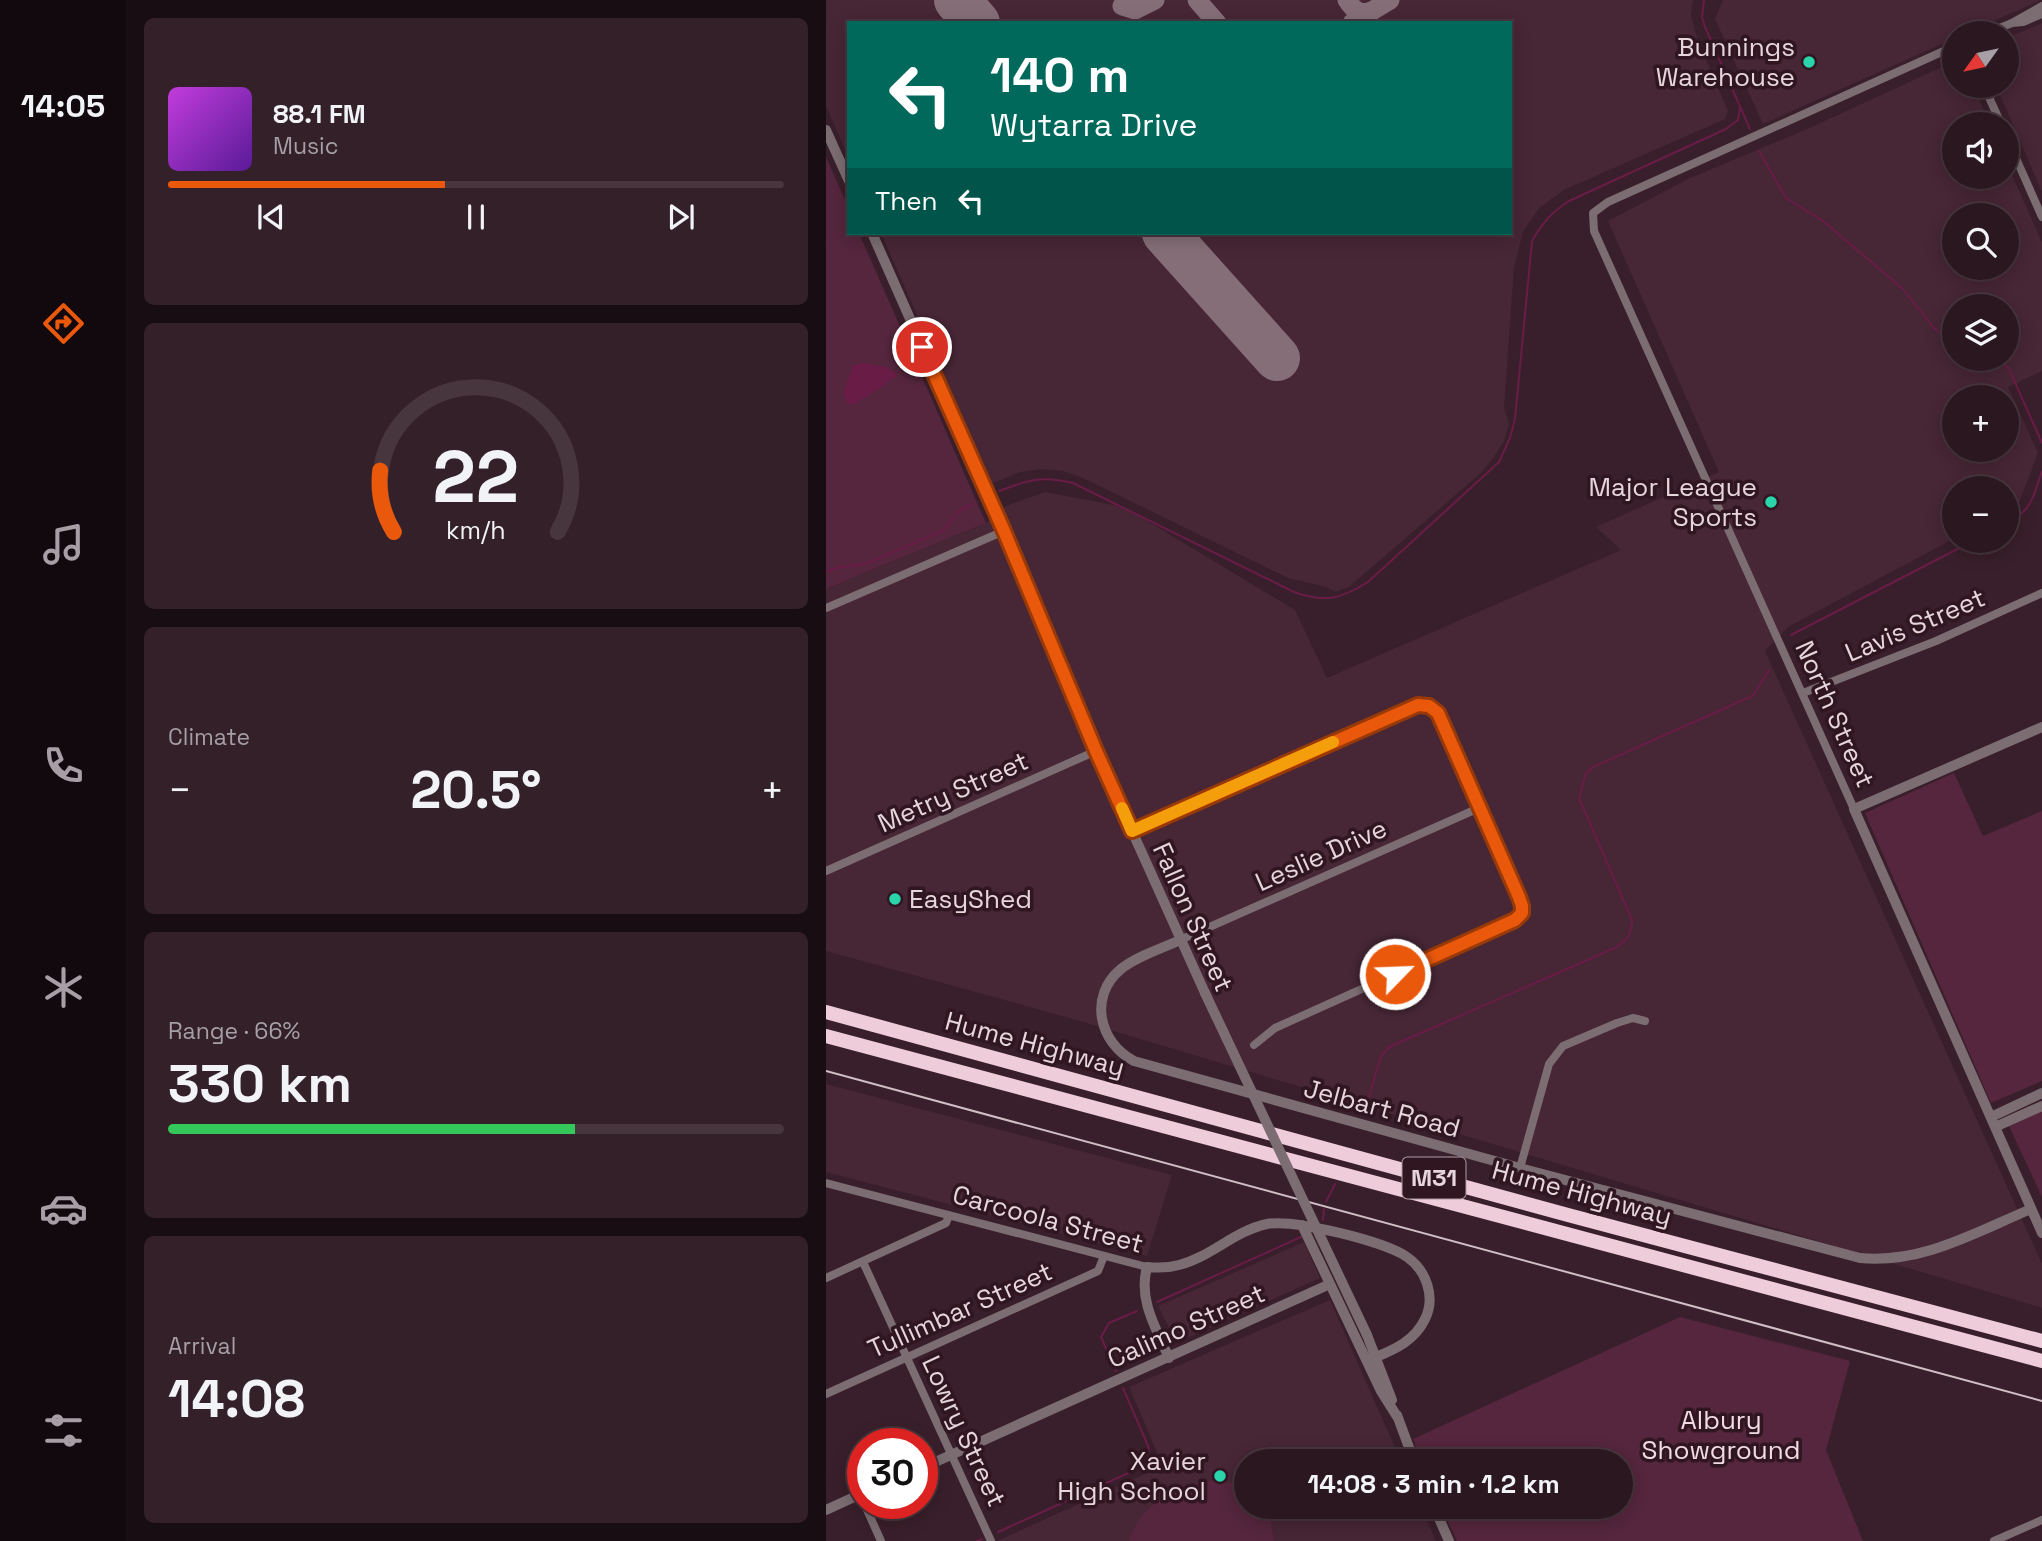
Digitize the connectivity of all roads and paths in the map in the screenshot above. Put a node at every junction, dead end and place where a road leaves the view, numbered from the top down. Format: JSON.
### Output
{"nodes":[{"id":1,"x":2042,"y":6,"type":"edge"},
{"id":2,"x":2042,"y":14,"type":"edge"},
{"id":3,"x":2016,"y":21,"type":"edge"},
{"id":4,"x":2020,"y":22,"type":"edge"},
{"id":5,"x":1942,"y":53,"type":"edge"},
{"id":6,"x":826,"y":130,"type":"edge"},
{"id":7,"x":2019,"y":165,"type":"edge"},
{"id":8,"x":847,"y":177,"type":"edge"},
{"id":9,"x":2042,"y":217,"type":"edge"},
{"id":10,"x":873,"y":235,"type":"edge"},
{"id":11,"x":1004,"y":531,"type":"junction"},
{"id":12,"x":2042,"y":593,"type":"edge"},
{"id":13,"x":826,"y":608,"type":"edge"},
{"id":14,"x":1803,"y":693,"type":"junction"},
{"id":15,"x":2042,"y":727,"type":"edge"},
{"id":16,"x":1096,"y":751,"type":"junction"},
{"id":17,"x":1479,"y":808,"type":"junction"},
{"id":18,"x":1854,"y":809,"type":"junction"},
{"id":19,"x":1132,"y":831,"type":"junction"},
{"id":20,"x":826,"y":871,"type":"edge"},
{"id":21,"x":1180,"y":940,"type":"junction"},
{"id":22,"x":826,"y":1012,"type":"edge"},
{"id":23,"x":1645,"y":1021,"type":"dead end"},
{"id":24,"x":826,"y":1036,"type":"edge"},
{"id":25,"x":1254,"y":1045,"type":"dead end"},
{"id":26,"x":2042,"y":1094,"type":"edge"},
{"id":27,"x":2042,"y":1106,"type":"edge"},
{"id":28,"x":1993,"y":1122,"type":"junction"},
{"id":29,"x":1520,"y":1168,"type":"junction"},
{"id":30,"x":826,"y":1183,"type":"edge"},
{"id":31,"x":2031,"y":1209,"type":"junction"},
{"id":32,"x":949,"y":1215,"type":"junction"},
{"id":33,"x":1302,"y":1225,"type":"junction"},
{"id":34,"x":2042,"y":1233,"type":"edge"},
{"id":35,"x":1104,"y":1256,"type":"junction"},
{"id":36,"x":863,"y":1262,"type":"junction"},
{"id":37,"x":1147,"y":1267,"type":"junction"},
{"id":38,"x":826,"y":1279,"type":"edge"},
{"id":39,"x":1330,"y":1284,"type":"junction"},
{"id":40,"x":1848,"y":1289,"type":"junction"},
{"id":41,"x":1845,"y":1308,"type":"junction"},
{"id":42,"x":2042,"y":1341,"type":"edge"},
{"id":43,"x":1376,"y":1357,"type":"junction"},
{"id":44,"x":907,"y":1358,"type":"junction"},
{"id":45,"x":1169,"y":1358,"type":"junction"},
{"id":46,"x":2042,"y":1361,"type":"edge"},
{"id":47,"x":826,"y":1394,"type":"edge"},
{"id":48,"x":1398,"y":1418,"type":"junction"},
{"id":49,"x":1410,"y":1449,"type":"edge"},
{"id":50,"x":952,"y":1455,"type":"junction"},
{"id":51,"x":938,"y":1461,"type":"edge"},
{"id":52,"x":847,"y":1503,"type":"edge"},
{"id":53,"x":826,"y":1510,"type":"edge"},
{"id":54,"x":872,"y":1519,"type":"edge"},
{"id":55,"x":1439,"y":1519,"type":"edge"},
{"id":56,"x":2042,"y":1520,"type":"edge"},
{"id":57,"x":881,"y":1541,"type":"edge"},
{"id":58,"x":991,"y":1541,"type":"edge"},
{"id":59,"x":1449,"y":1541,"type":"edge"},
{"id":60,"x":1994,"y":1541,"type":"edge"}],
"edges":[{"from":1,"to":3,"type":"street"},
{"from":2,"to":4,"type":"street"},
{"from":5,"to":14,"type":"street","name":"North Street"},
{"from":6,"to":8,"type":"street"},
{"from":7,"to":9,"type":"street"},
{"from":10,"to":11,"type":"street","name":"Fallon Street"},
{"from":11,"to":13,"type":"street"},
{"from":11,"to":16,"type":"street","name":"Fallon Street"},
{"from":12,"to":14,"type":"street","name":"Lavis Street"},
{"from":14,"to":18,"type":"street","name":"North Street"},
{"from":15,"to":18,"type":"street"},
{"from":16,"to":19,"type":"street","name":"Fallon Street"},
{"from":16,"to":20,"type":"street","name":"Metry Street"},
{"from":17,"to":19,"type":"street"},
{"from":17,"to":21,"type":"street","name":"Leslie Drive"},
{"from":17,"to":25,"type":"street"},
{"from":18,"to":28,"type":"street","name":"North Street"},
{"from":19,"to":21,"type":"street","name":"Fallon Street"},
{"from":21,"to":29,"type":"street","name":"Jelbart Road"},
{"from":21,"to":43,"type":"street","name":"Fallon Street","bridge":true},
{"from":22,"to":40,"type":"highway","name":"Hume Highway","number":"M31"},
{"from":23,"to":29,"type":"street"},
{"from":24,"to":41,"type":"highway","name":"Hume Highway","number":"M31"},
{"from":26,"to":28,"type":"street"},
{"from":27,"to":28,"type":"street"},
{"from":28,"to":31,"type":"street","name":"North Street"},
{"from":29,"to":31,"type":"street","name":"Jelbart Road"},
{"from":30,"to":32,"type":"street","name":"Carcoola Street"},
{"from":31,"to":34,"type":"street","name":"North Street"},
{"from":32,"to":35,"type":"street","name":"Carcoola Street"},
{"from":32,"to":36,"type":"street"},
{"from":33,"to":37,"type":"street","name":"Carcoola Street"},
{"from":33,"to":39,"type":"street"},
{"from":33,"to":43,"type":"street","name":"Carcoola Street"},
{"from":35,"to":37,"type":"street","name":"Carcoola Street"},
{"from":35,"to":44,"type":"street","name":"Tullimbar Street"},
{"from":36,"to":38,"type":"street"},
{"from":36,"to":44,"type":"street","name":"Lowry Street"},
{"from":37,"to":45,"type":"street"},
{"from":39,"to":45,"type":"street","name":"Calimo Street"},
{"from":39,"to":48,"type":"street"},
{"from":40,"to":41,"type":"street"},
{"from":40,"to":42,"type":"highway","name":"Hume Highway","number":"M31"},
{"from":41,"to":46,"type":"highway","name":"Hume Highway","number":"M31"},
{"from":43,"to":48,"type":"street","name":"Fallon Street"},
{"from":44,"to":47,"type":"street","name":"Tullimbar Street"},
{"from":44,"to":50,"type":"street","name":"Lowry Street"},
{"from":45,"to":50,"type":"street","name":"Calimo Street"},
{"from":48,"to":49,"type":"street","name":"Fallon Street"},
{"from":50,"to":51,"type":"street","name":"Calimo Street"},
{"from":50,"to":58,"type":"street","name":"Lowry Street"},
{"from":52,"to":53,"type":"street"},
{"from":54,"to":57,"type":"street"},
{"from":55,"to":59,"type":"street"},
{"from":56,"to":60,"type":"street"}]}
